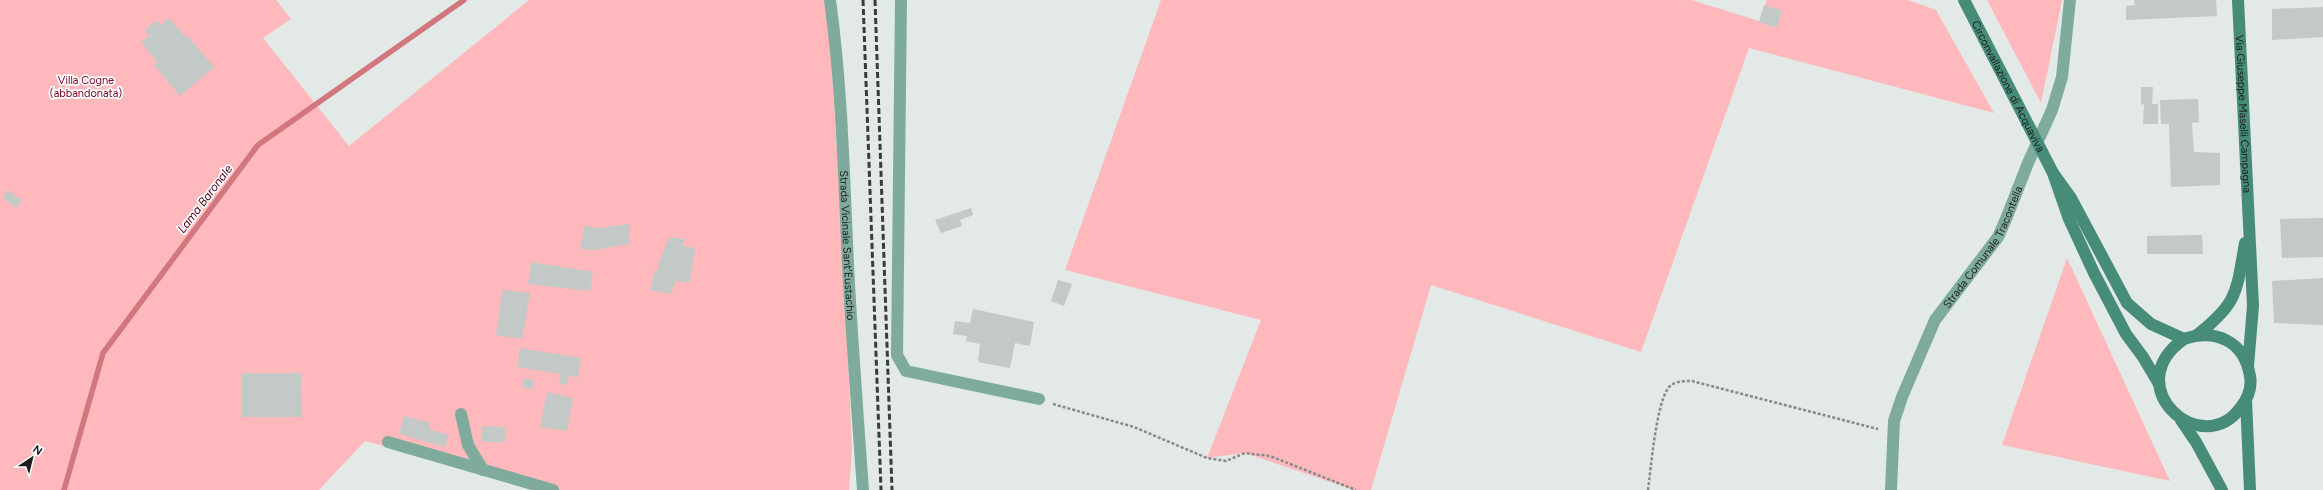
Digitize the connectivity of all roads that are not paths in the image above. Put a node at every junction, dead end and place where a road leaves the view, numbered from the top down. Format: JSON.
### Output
{"nodes":[{"id":1,"x":830,"y":0,"type":"edge"},
{"id":2,"x":901,"y":0,"type":"edge"},
{"id":3,"x":1964,"y":0,"type":"edge"},
{"id":4,"x":2070,"y":0,"type":"edge"},
{"id":5,"x":2238,"y":0,"type":"edge"},
{"id":6,"x":2037,"y":143,"type":"junction"},
{"id":7,"x":2053,"y":173,"type":"junction"},
{"id":8,"x":2248,"y":228,"type":"junction"},
{"id":9,"x":2197,"y":335,"type":"junction"},
{"id":10,"x":2184,"y":339,"type":"junction"},
{"id":11,"x":2248,"y":367,"type":"junction"},
{"id":12,"x":2159,"y":384,"type":"junction"},
{"id":13,"x":1039,"y":400,"type":"road end"},
{"id":14,"x":2246,"y":400,"type":"junction"},
{"id":15,"x":462,"y":414,"type":"dead end"},
{"id":16,"x":2181,"y":420,"type":"junction"},
{"id":17,"x":388,"y":442,"type":"dead end"},
{"id":18,"x":483,"y":470,"type":"junction"},
{"id":19,"x":553,"y":490,"type":"edge"},
{"id":20,"x":863,"y":490,"type":"edge"},
{"id":21,"x":1891,"y":490,"type":"edge"},
{"id":22,"x":2222,"y":490,"type":"edge"},
{"id":23,"x":2250,"y":490,"type":"edge"}],
"edges":[{"from":1,"to":20,"type":"street","name":"Strada Vicinale Sant'Eustachio"},
{"from":2,"to":13,"type":"street"},
{"from":3,"to":6,"type":"main road","name":"Circonvallazione di Acquaviva"},
{"from":4,"to":6,"type":"street","name":"Strada Comunale Tracontella"},
{"from":5,"to":8,"type":"main road","name":"Via Giuseppe Maselli Campagna"},
{"from":6,"to":7,"type":"main road","name":"Circonvallazione di Acquaviva"},
{"from":6,"to":21,"type":"street","name":"Strada Comunale Tracontella"},
{"from":7,"to":10,"type":"main road"},
{"from":7,"to":12,"type":"main road"},
{"from":8,"to":9,"type":"main road"},
{"from":8,"to":11,"type":"main road"},
{"from":9,"to":10,"type":"main road"},
{"from":9,"to":11,"type":"main road"},
{"from":10,"to":12,"type":"main road"},
{"from":11,"to":14,"type":"main road"},
{"from":12,"to":16,"type":"main road"},
{"from":14,"to":16,"type":"main road"},
{"from":14,"to":23,"type":"main road"},
{"from":15,"to":18,"type":"street"},
{"from":16,"to":22,"type":"main road"},
{"from":17,"to":18,"type":"street"},
{"from":18,"to":19,"type":"street"}]}
